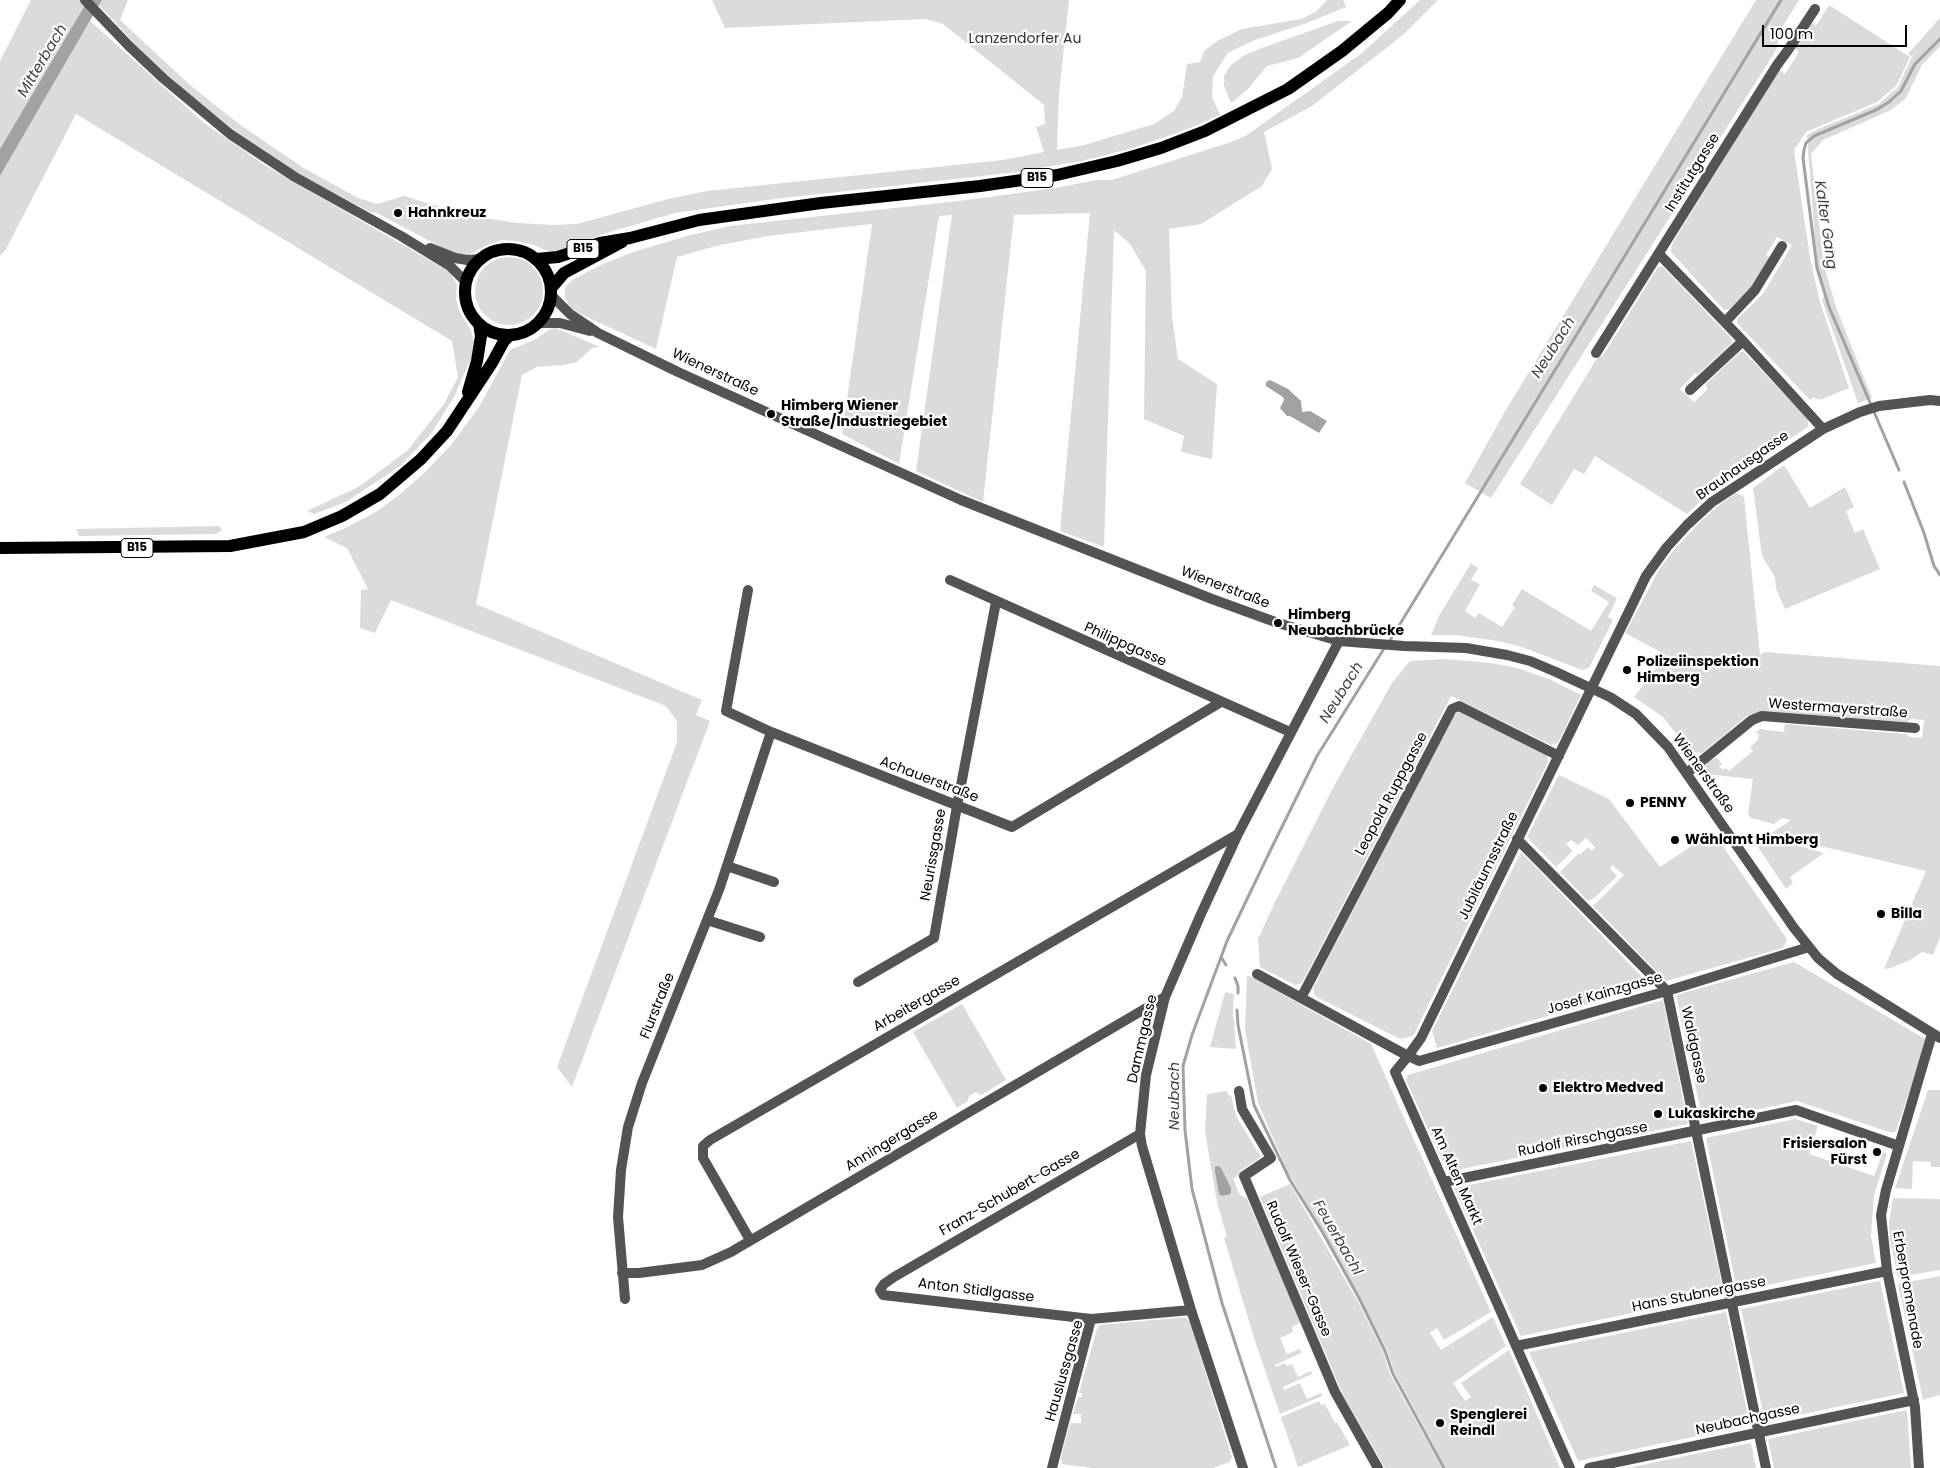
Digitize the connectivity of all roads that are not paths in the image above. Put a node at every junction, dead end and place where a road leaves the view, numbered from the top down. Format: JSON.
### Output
{"nodes":[{"id":1,"x":85,"y":0,"type":"edge"},
{"id":2,"x":1400,"y":0,"type":"edge"},
{"id":3,"x":1815,"y":9,"type":"dead end"},
{"id":4,"x":401,"y":236,"type":"junction"},
{"id":5,"x":630,"y":238,"type":"junction"},
{"id":6,"x":1782,"y":246,"type":"dead end"},
{"id":7,"x":1659,"y":254,"type":"junction"},
{"id":8,"x":536,"y":259,"type":"junction"},
{"id":9,"x":480,"y":260,"type":"junction"},
{"id":10,"x":466,"y":282,"type":"junction"},
{"id":11,"x":552,"y":292,"type":"junction"},
{"id":12,"x":539,"y":322,"type":"junction"},
{"id":13,"x":1725,"y":322,"type":"junction"},
{"id":14,"x":479,"y":324,"type":"junction"},
{"id":15,"x":598,"y":333,"type":"junction"},
{"id":16,"x":510,"y":335,"type":"junction"},
{"id":17,"x":1744,"y":341,"type":"junction"},
{"id":18,"x":1596,"y":353,"type":"dead end"},
{"id":19,"x":1690,"y":390,"type":"dead end"},
{"id":20,"x":1940,"y":401,"type":"edge"},
{"id":21,"x":464,"y":403,"type":"junction"},
{"id":22,"x":1823,"y":429,"type":"junction"},
{"id":23,"x":0,"y":548,"type":"edge"},
{"id":24,"x":950,"y":580,"type":"dead end"},
{"id":25,"x":748,"y":590,"type":"dead end"},
{"id":26,"x":996,"y":602,"type":"junction"},
{"id":27,"x":1339,"y":641,"type":"junction"},
{"id":28,"x":1592,"y":687,"type":"junction"},
{"id":29,"x":1221,"y":702,"type":"junction"},
{"id":30,"x":1916,"y":728,"type":"dead end"},
{"id":31,"x":771,"y":732,"type":"junction"},
{"id":32,"x":1290,"y":732,"type":"junction"},
{"id":33,"x":1559,"y":756,"type":"junction"},
{"id":34,"x":1688,"y":772,"type":"junction"},
{"id":35,"x":957,"y":806,"type":"junction"},
{"id":36,"x":1238,"y":834,"type":"junction"},
{"id":37,"x":1517,"y":839,"type":"junction"},
{"id":38,"x":727,"y":866,"type":"junction"},
{"id":39,"x":774,"y":882,"type":"dead end"},
{"id":40,"x":707,"y":920,"type":"junction"},
{"id":41,"x":760,"y":938,"type":"dead end"},
{"id":42,"x":1809,"y":948,"type":"junction"},
{"id":43,"x":1257,"y":974,"type":"dead end"},
{"id":44,"x":858,"y":982,"type":"dead end"},
{"id":45,"x":1667,"y":990,"type":"junction"},
{"id":46,"x":1166,"y":998,"type":"junction"},
{"id":47,"x":1301,"y":998,"type":"junction"},
{"id":48,"x":1936,"y":1036,"type":"edge"},
{"id":49,"x":1408,"y":1056,"type":"junction"},
{"id":50,"x":1240,"y":1091,"type":"dead end"},
{"id":51,"x":1696,"y":1131,"type":"junction"},
{"id":52,"x":1140,"y":1134,"type":"junction"},
{"id":53,"x":1900,"y":1146,"type":"junction"},
{"id":54,"x":1444,"y":1182,"type":"junction"},
{"id":55,"x":750,"y":1240,"type":"junction"},
{"id":56,"x":1887,"y":1271,"type":"junction"},
{"id":57,"x":622,"y":1273,"type":"junction"},
{"id":58,"x":894,"y":1277,"type":"joint"},
{"id":59,"x":625,"y":1299,"type":"dead end"},
{"id":60,"x":1732,"y":1303,"type":"junction"},
{"id":61,"x":1192,"y":1310,"type":"junction"},
{"id":62,"x":1091,"y":1319,"type":"junction"},
{"id":63,"x":1516,"y":1346,"type":"junction"},
{"id":64,"x":1914,"y":1400,"type":"junction"},
{"id":65,"x":1758,"y":1432,"type":"junction"},
{"id":66,"x":1240,"y":1467,"type":"edge"},
{"id":67,"x":1052,"y":1468,"type":"edge"},
{"id":68,"x":1378,"y":1468,"type":"edge"},
{"id":69,"x":1570,"y":1468,"type":"edge"},
{"id":70,"x":1589,"y":1468,"type":"edge"},
{"id":71,"x":1766,"y":1468,"type":"edge"},
{"id":72,"x":1919,"y":1468,"type":"edge"}],
"edges":[{"from":1,"to":4,"type":"street"},
{"from":2,"to":5,"type":"main road","number":"B15"},
{"from":3,"to":7,"type":"street","name":"Institutgasse"},
{"from":4,"to":9,"type":"street"},
{"from":4,"to":10,"type":"street"},
{"from":5,"to":8,"type":"main road","number":"B15"},
{"from":5,"to":11,"type":"main road","number":"B15"},
{"from":6,"to":13,"type":"street"},
{"from":7,"to":13,"type":"street"},
{"from":7,"to":18,"type":"street","name":"Institutgasse"},
{"from":8,"to":9,"type":"main road","number":"B15"},
{"from":8,"to":11,"type":"main road"},
{"from":9,"to":10,"type":"main road"},
{"from":10,"to":14,"type":"main road","number":"B15"},
{"from":11,"to":12,"type":"main road","number":"B15"},
{"from":11,"to":15,"type":"street","name":"Wienerstraße"},
{"from":12,"to":15,"type":"street","name":"Wienerstraße"},
{"from":12,"to":16,"type":"main road"},
{"from":13,"to":17,"type":"street"},
{"from":14,"to":16,"type":"main road"},
{"from":14,"to":21,"type":"main road","number":"B15"},
{"from":15,"to":27,"type":"street","name":"Wienerstraße"},
{"from":16,"to":21,"type":"main road","number":"B15"},
{"from":17,"to":19,"type":"street"},
{"from":17,"to":22,"type":"street"},
{"from":20,"to":22,"type":"street","name":"Brauhausgasse"},
{"from":21,"to":23,"type":"main road","number":"B15"},
{"from":22,"to":28,"type":"street","name":"Brauhausgasse"},
{"from":24,"to":26,"type":"street","name":"Philippgasse"},
{"from":25,"to":31,"type":"street","name":"Achauerstraße"},
{"from":26,"to":29,"type":"street","name":"Philippgasse"},
{"from":26,"to":35,"type":"street","name":"Neurissgasse"},
{"from":27,"to":28,"type":"street","name":"Wienerstraße"},
{"from":27,"to":32,"type":"street","name":"Dammgasse"},
{"from":28,"to":33,"type":"street","name":"Jubiläumsstraße"},
{"from":28,"to":34,"type":"street","name":"Wienerstraße"},
{"from":29,"to":32,"type":"street","name":"Philippgasse"},
{"from":29,"to":35,"type":"street","name":"Achauerstraße"},
{"from":30,"to":34,"type":"street","name":"Westermayerstraße"},
{"from":31,"to":35,"type":"street","name":"Achauerstraße"},
{"from":31,"to":38,"type":"street","name":"Flurstraße"},
{"from":32,"to":36,"type":"street","name":"Dammgasse"},
{"from":33,"to":37,"type":"street","name":"Jubiläumsstraße"},
{"from":33,"to":47,"type":"street","name":"Leopold Ruppgasse"},
{"from":34,"to":42,"type":"street","name":"Wienerstraße"},
{"from":35,"to":44,"type":"street","name":"Neurissgasse"},
{"from":36,"to":46,"type":"street","name":"Dammgasse"},
{"from":36,"to":55,"type":"street","name":"Arbeitergasse"},
{"from":37,"to":45,"type":"street","name":"Waldgasse"},
{"from":37,"to":49,"type":"street","name":"Jubiläumsstraße"},
{"from":38,"to":39,"type":"street"},
{"from":38,"to":40,"type":"street","name":"Flurstraße"},
{"from":40,"to":41,"type":"street"},
{"from":40,"to":57,"type":"street","name":"Flurstraße"},
{"from":42,"to":45,"type":"street","name":"Josef Kainzgasse"},
{"from":42,"to":48,"type":"street","name":"Wienerstraße"},
{"from":43,"to":47,"type":"street"},
{"from":45,"to":49,"type":"street","name":"Josef Kainzgasse"},
{"from":45,"to":51,"type":"street","name":"Waldgasse"},
{"from":46,"to":52,"type":"street","name":"Dammgasse"},
{"from":46,"to":55,"type":"street","name":"Anningergasse"},
{"from":47,"to":49,"type":"street"},
{"from":48,"to":53,"type":"street","name":"Erberpromenade"},
{"from":49,"to":54,"type":"street","name":"Am Alten Markt"},
{"from":50,"to":68,"type":"street","name":"Rudolf Wieser-Gasse"},
{"from":51,"to":53,"type":"street","name":"Rudolf Rirschgasse"},
{"from":51,"to":54,"type":"street","name":"Rudolf Rirschgasse"},
{"from":51,"to":60,"type":"street","name":"Waldgasse"},
{"from":52,"to":58,"type":"street","name":"Franz-Schubert-Gasse"},
{"from":52,"to":61,"type":"street","name":"Dammgasse"},
{"from":53,"to":56,"type":"street","name":"Erberpromenade"},
{"from":54,"to":63,"type":"street","name":"Am Alten Markt"},
{"from":55,"to":57,"type":"street","name":"Anningergasse"},
{"from":56,"to":60,"type":"street","name":"Hans Stubnergasse"},
{"from":56,"to":64,"type":"street","name":"Erberpromenade"},
{"from":57,"to":59,"type":"street","name":"Flurstraße"},
{"from":58,"to":62,"type":"street","name":"Anton Stidlgasse"},
{"from":60,"to":63,"type":"street","name":"Hans Stubnergasse"},
{"from":60,"to":65,"type":"street","name":"Waldgasse"},
{"from":61,"to":62,"type":"street","name":"Hauslussgasse"},
{"from":61,"to":66,"type":"street","name":"Dammgasse"},
{"from":62,"to":67,"type":"street","name":"Hauslussgasse"},
{"from":63,"to":69,"type":"street","name":"Am Alten Markt"},
{"from":64,"to":65,"type":"street","name":"Neubachgasse"},
{"from":64,"to":72,"type":"street","name":"Erberpromenade"},
{"from":65,"to":70,"type":"street","name":"Neubachgasse"},
{"from":65,"to":71,"type":"street","name":"Waldgasse"}]}
